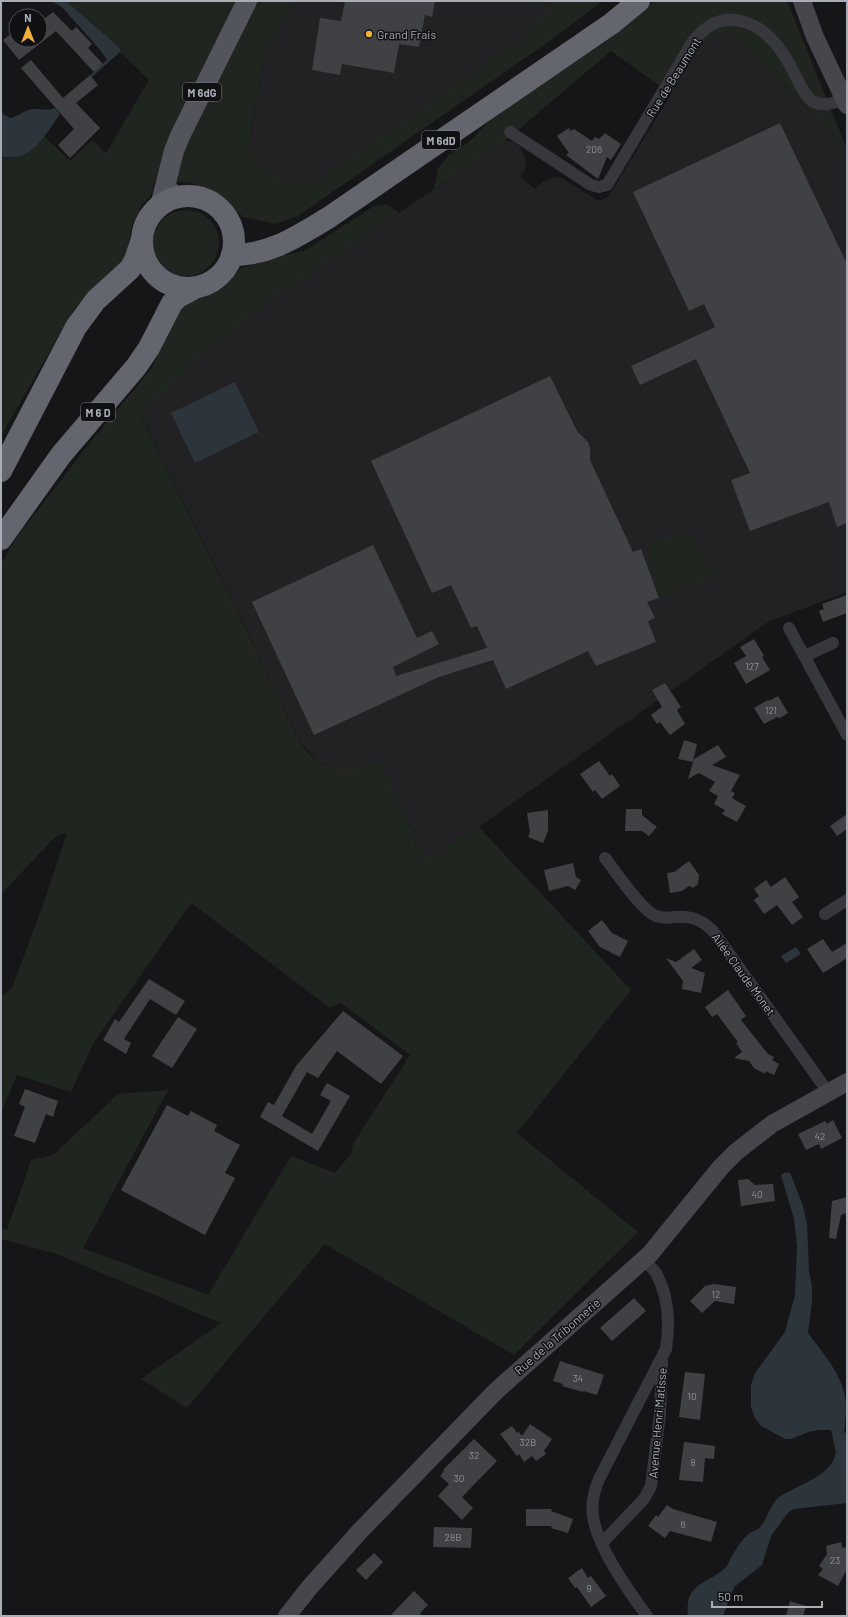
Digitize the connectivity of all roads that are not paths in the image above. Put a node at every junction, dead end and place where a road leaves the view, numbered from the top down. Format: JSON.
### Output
{"nodes":[{"id":1,"x":247,"y":1,"type":"edge"},
{"id":2,"x":639,"y":1,"type":"edge"},
{"id":3,"x":802,"y":1,"type":"edge"},
{"id":4,"x":846,"y":103,"type":"edge"},
{"id":5,"x":510,"y":132,"type":"dead end"},
{"id":6,"x":174,"y":191,"type":"junction"},
{"id":7,"x":142,"y":239,"type":"junction"},
{"id":8,"x":232,"y":256,"type":"junction"},
{"id":9,"x":195,"y":288,"type":"junction"},
{"id":10,"x":1,"y":471,"type":"edge"},
{"id":11,"x":1,"y":539,"type":"edge"},
{"id":12,"x":789,"y":628,"type":"dead end"},
{"id":13,"x":833,"y":643,"type":"dead end"},
{"id":14,"x":805,"y":656,"type":"junction"},
{"id":15,"x":847,"y":735,"type":"edge"},
{"id":16,"x":605,"y":858,"type":"dead end"},
{"id":17,"x":847,"y":900,"type":"edge"},
{"id":18,"x":825,"y":914,"type":"dead end"},
{"id":19,"x":847,"y":1082,"type":"edge"},
{"id":20,"x":828,"y":1092,"type":"junction"},
{"id":21,"x":643,"y":1260,"type":"junction"},
{"id":22,"x":662,"y":1357,"type":"junction"},
{"id":23,"x":602,"y":1543,"type":"junction"},
{"id":24,"x":287,"y":1616,"type":"edge"},
{"id":25,"x":647,"y":1616,"type":"edge"}],
"edges":[{"from":1,"to":6,"type":"main road","number":"M 6dG"},
{"from":2,"to":8,"type":"highway","number":"M 6dD"},
{"from":3,"to":4,"type":"street"},
{"from":4,"to":5,"type":"street","name":"Rue de Beaumont"},
{"from":6,"to":7,"type":"highway"},
{"from":6,"to":8,"type":"highway"},
{"from":7,"to":9,"type":"highway"},
{"from":7,"to":10,"type":"highway"},
{"from":8,"to":9,"type":"highway"},
{"from":9,"to":11,"type":"highway","number":"M 6 D"},
{"from":12,"to":14,"type":"street"},
{"from":13,"to":14,"type":"street"},
{"from":14,"to":15,"type":"street"},
{"from":16,"to":20,"type":"street","name":"Allée Claude Monet"},
{"from":17,"to":18,"type":"street"},
{"from":19,"to":20,"type":"street","name":"Rue de la Tribonnerie"},
{"from":20,"to":21,"type":"street","name":"Rue de la Tribonnerie"},
{"from":21,"to":22,"type":"street","name":"Avenue Henri Matisse"},
{"from":21,"to":24,"type":"street","name":"Rue de la Tribonnerie"},
{"from":22,"to":23,"type":"street","name":"Avenue Henri Matisse"},
{"from":22,"to":23,"type":"street","name":"Avenue Henri Matisse"},
{"from":23,"to":25,"type":"street","name":"Avenue Henri Matisse"}]}
